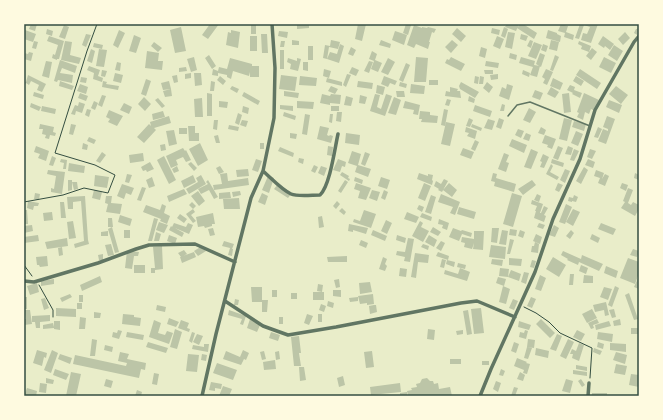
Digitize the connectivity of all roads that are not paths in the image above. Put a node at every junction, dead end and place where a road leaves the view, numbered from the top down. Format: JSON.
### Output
{"nodes":[{"id":1,"x":272,"y":24,"type":"edge"},
{"id":2,"x":639,"y":36,"type":"edge"},
{"id":3,"x":508,"y":116,"type":"dead end"},
{"id":4,"x":590,"y":126,"type":"junction"},
{"id":5,"x":338,"y":134,"type":"dead end"},
{"id":6,"x":263,"y":171,"type":"junction"},
{"id":7,"x":235,"y":262,"type":"junction"},
{"id":8,"x":24,"y":281,"type":"edge"},
{"id":9,"x":225,"y":301,"type":"junction"},
{"id":10,"x":514,"y":318,"type":"junction"},
{"id":11,"x":589,"y":383,"type":"road end"},
{"id":12,"x":202,"y":396,"type":"edge"},
{"id":13,"x":480,"y":396,"type":"edge"},
{"id":14,"x":588,"y":396,"type":"edge"}],
"edges":[{"from":1,"to":6,"type":"street"},
{"from":2,"to":4,"type":"street"},
{"from":3,"to":4,"type":"lane"},
{"from":4,"to":10,"type":"street"},
{"from":5,"to":6,"type":"street"},
{"from":6,"to":7,"type":"street"},
{"from":7,"to":8,"type":"street"},
{"from":7,"to":9,"type":"street"},
{"from":9,"to":10,"type":"street"},
{"from":9,"to":12,"type":"street"},
{"from":10,"to":13,"type":"street"},
{"from":11,"to":14,"type":"street"}]}
